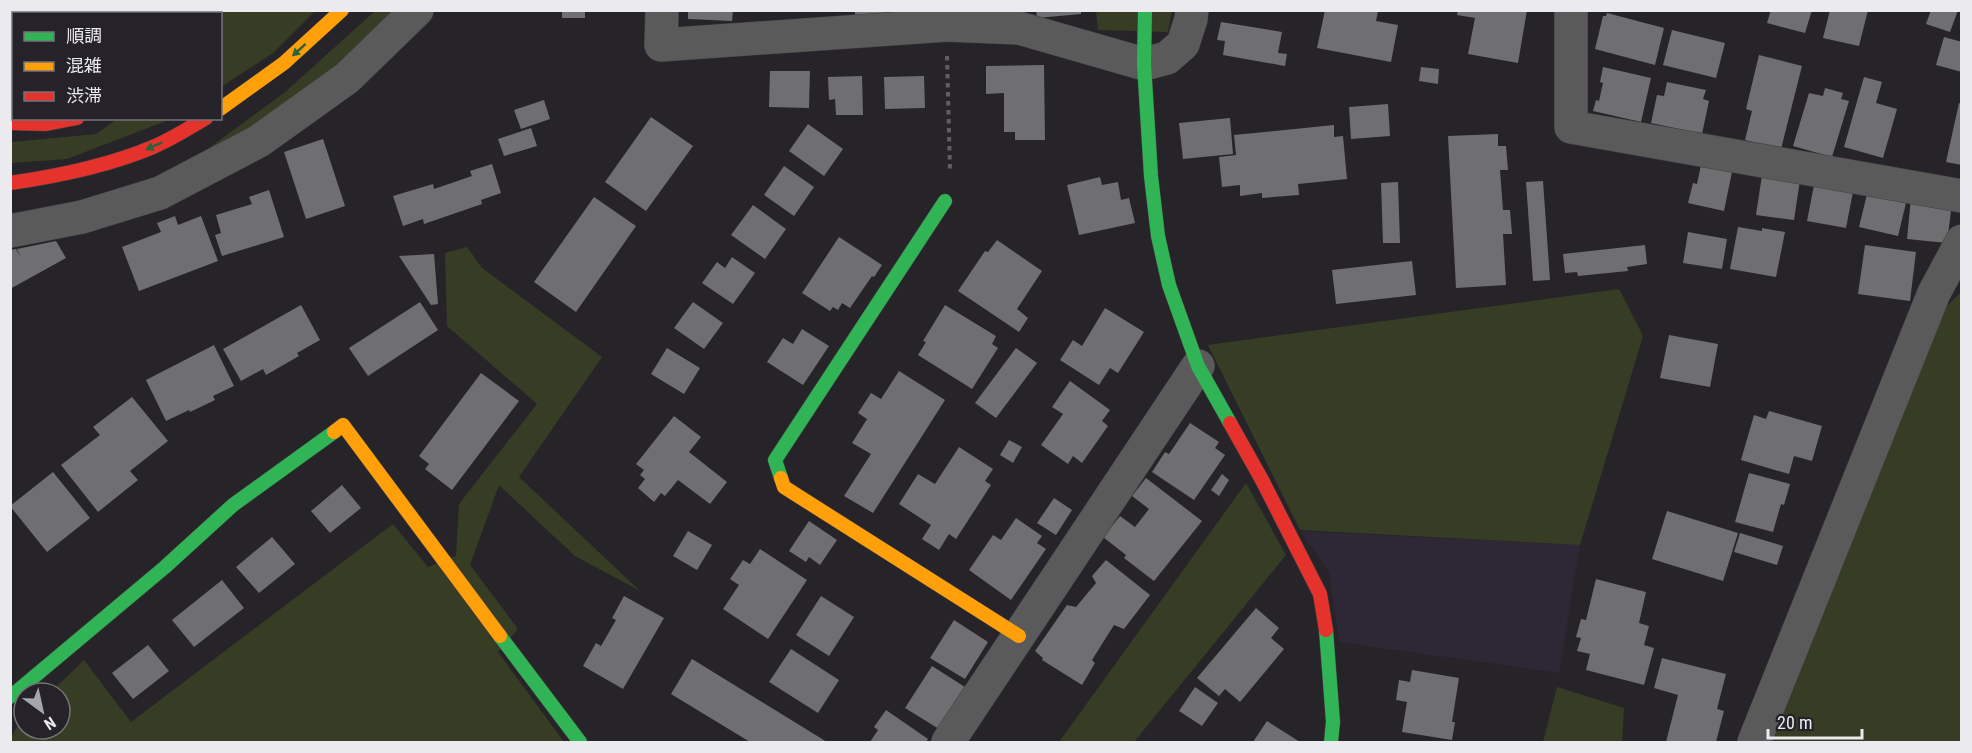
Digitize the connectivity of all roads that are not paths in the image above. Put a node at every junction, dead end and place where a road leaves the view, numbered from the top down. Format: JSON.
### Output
{"nodes":[{"id":1,"x":342,"y":10,"type":"edge"},
{"id":2,"x":417,"y":10,"type":"edge"},
{"id":3,"x":662,"y":10,"type":"edge"},
{"id":4,"x":1145,"y":10,"type":"edge"},
{"id":5,"x":1192,"y":10,"type":"edge"},
{"id":6,"x":1571,"y":10,"type":"edge"},
{"id":7,"x":1144,"y":64,"type":"junction"},
{"id":8,"x":222,"y":108,"type":"edge"},
{"id":9,"x":67,"y":120,"type":"edge"},
{"id":10,"x":202,"y":120,"type":"edge"},
{"id":11,"x":10,"y":123,"type":"edge"},
{"id":12,"x":10,"y":183,"type":"edge"},
{"id":13,"x":1962,"y":196,"type":"edge"},
{"id":14,"x":945,"y":201,"type":"road end"},
{"id":15,"x":10,"y":231,"type":"edge"},
{"id":16,"x":1962,"y":241,"type":"edge"},
{"id":17,"x":1198,"y":366,"type":"junction"},
{"id":18,"x":1018,"y":636,"type":"junction"},
{"id":19,"x":10,"y":697,"type":"edge"},
{"id":20,"x":580,"y":742,"type":"edge"},
{"id":21,"x":948,"y":742,"type":"edge"},
{"id":22,"x":1331,"y":742,"type":"edge"},
{"id":23,"x":1754,"y":742,"type":"edge"}],
"edges":[{"from":1,"to":8,"type":"main road","one_way":true},
{"from":2,"to":15,"type":"street"},
{"from":3,"to":7,"type":"street"},
{"from":4,"to":7,"type":"main road"},
{"from":5,"to":7,"type":"street"},
{"from":6,"to":13,"type":"street"},
{"from":7,"to":17,"type":"main road"},
{"from":9,"to":11,"type":"main road"},
{"from":10,"to":12,"type":"main road","one_way":true},
{"from":14,"to":18,"type":"main road"},
{"from":16,"to":23,"type":"street"},
{"from":17,"to":18,"type":"street"},
{"from":17,"to":22,"type":"main road"},
{"from":18,"to":21,"type":"street"},
{"from":19,"to":20,"type":"main road"}]}
